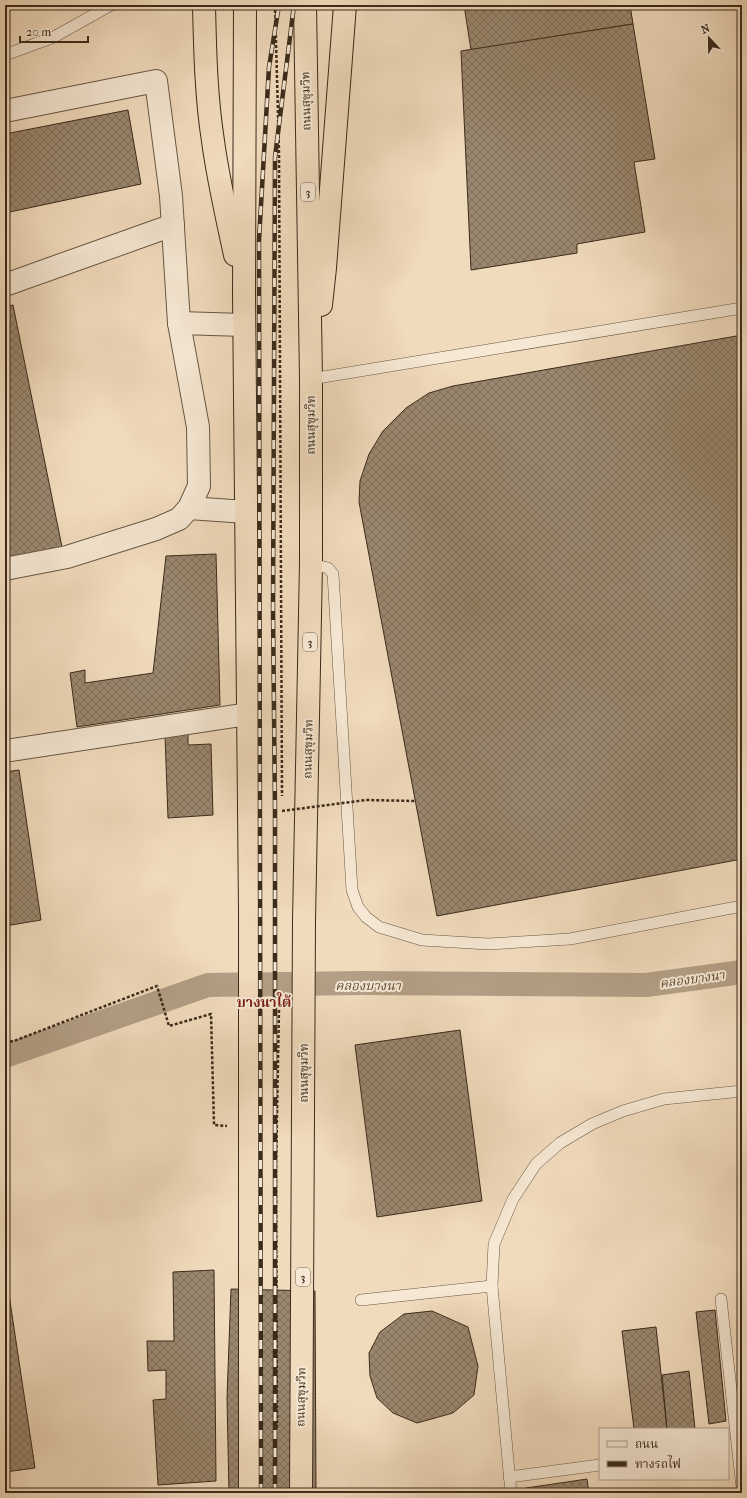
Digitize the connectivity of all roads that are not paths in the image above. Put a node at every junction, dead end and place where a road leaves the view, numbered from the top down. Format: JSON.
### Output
{"nodes":[{"id":1,"x":111,"y":5,"type":"edge"},
{"id":2,"x":204,"y":5,"type":"edge"},
{"id":3,"x":245,"y":5,"type":"edge"},
{"id":4,"x":305,"y":5,"type":"edge"},
{"id":5,"x":345,"y":5,"type":"edge"},
{"id":6,"x":5,"y":55,"type":"edge"},
{"id":7,"x":5,"y":111,"type":"edge"},
{"id":8,"x":173,"y":225,"type":"junction"},
{"id":9,"x":5,"y":285,"type":"edge"},
{"id":10,"x":244,"y":295,"type":"junction"},
{"id":11,"x":742,"y":308,"type":"edge"},
{"id":12,"x":179,"y":323,"type":"junction"},
{"id":13,"x":244,"y":325,"type":"junction"},
{"id":14,"x":311,"y":379,"type":"junction"},
{"id":15,"x":189,"y":508,"type":"junction"},
{"id":16,"x":246,"y":512,"type":"junction"},
{"id":17,"x":311,"y":564,"type":"junction"},
{"id":18,"x":5,"y":568,"type":"edge"},
{"id":19,"x":248,"y":714,"type":"junction"},
{"id":20,"x":5,"y":751,"type":"edge"},
{"id":21,"x":742,"y":906,"type":"edge"},
{"id":22,"x":742,"y":1091,"type":"edge"},
{"id":23,"x":492,"y":1286,"type":"junction"},
{"id":24,"x":721,"y":1299,"type":"dead end"},
{"id":25,"x":361,"y":1300,"type":"dead end"},
{"id":26,"x":739,"y":1434,"type":"edge"},
{"id":27,"x":733,"y":1449,"type":"edge"},
{"id":28,"x":599,"y":1465,"type":"edge"},
{"id":29,"x":509,"y":1477,"type":"junction"},
{"id":30,"x":742,"y":1488,"type":"edge"},
{"id":31,"x":250,"y":1493,"type":"edge"},
{"id":32,"x":301,"y":1493,"type":"edge"},
{"id":33,"x":511,"y":1493,"type":"edge"}],
"edges":[{"from":1,"to":6,"type":"lane"},
{"from":2,"to":10,"type":"highway"},
{"from":3,"to":10,"type":"highway"},
{"from":4,"to":14,"type":"highway","name":"ถนนสุขุมวิท","number":"3"},
{"from":5,"to":14,"type":"highway"},
{"from":7,"to":8,"type":"street"},
{"from":8,"to":9,"type":"street"},
{"from":8,"to":12,"type":"street"},
{"from":10,"to":13,"type":"highway"},
{"from":11,"to":14,"type":"lane"},
{"from":12,"to":13,"type":"street"},
{"from":12,"to":15,"type":"street"},
{"from":13,"to":16,"type":"highway"},
{"from":14,"to":17,"type":"highway","name":"ถนนสุขุมวิท","number":"3"},
{"from":15,"to":16,"type":"street"},
{"from":15,"to":18,"type":"street"},
{"from":16,"to":19,"type":"highway"},
{"from":17,"to":21,"type":"lane"},
{"from":17,"to":32,"type":"highway","name":"ถนนสุขุมวิท","number":"3"},
{"from":19,"to":20,"type":"street"},
{"from":19,"to":31,"type":"highway"},
{"from":22,"to":23,"type":"lane"},
{"from":23,"to":25,"type":"lane"},
{"from":23,"to":29,"type":"lane"},
{"from":24,"to":26,"type":"lane"},
{"from":26,"to":27,"type":"lane"},
{"from":27,"to":30,"type":"lane"},
{"from":28,"to":29,"type":"lane"},
{"from":29,"to":33,"type":"lane"}]}
